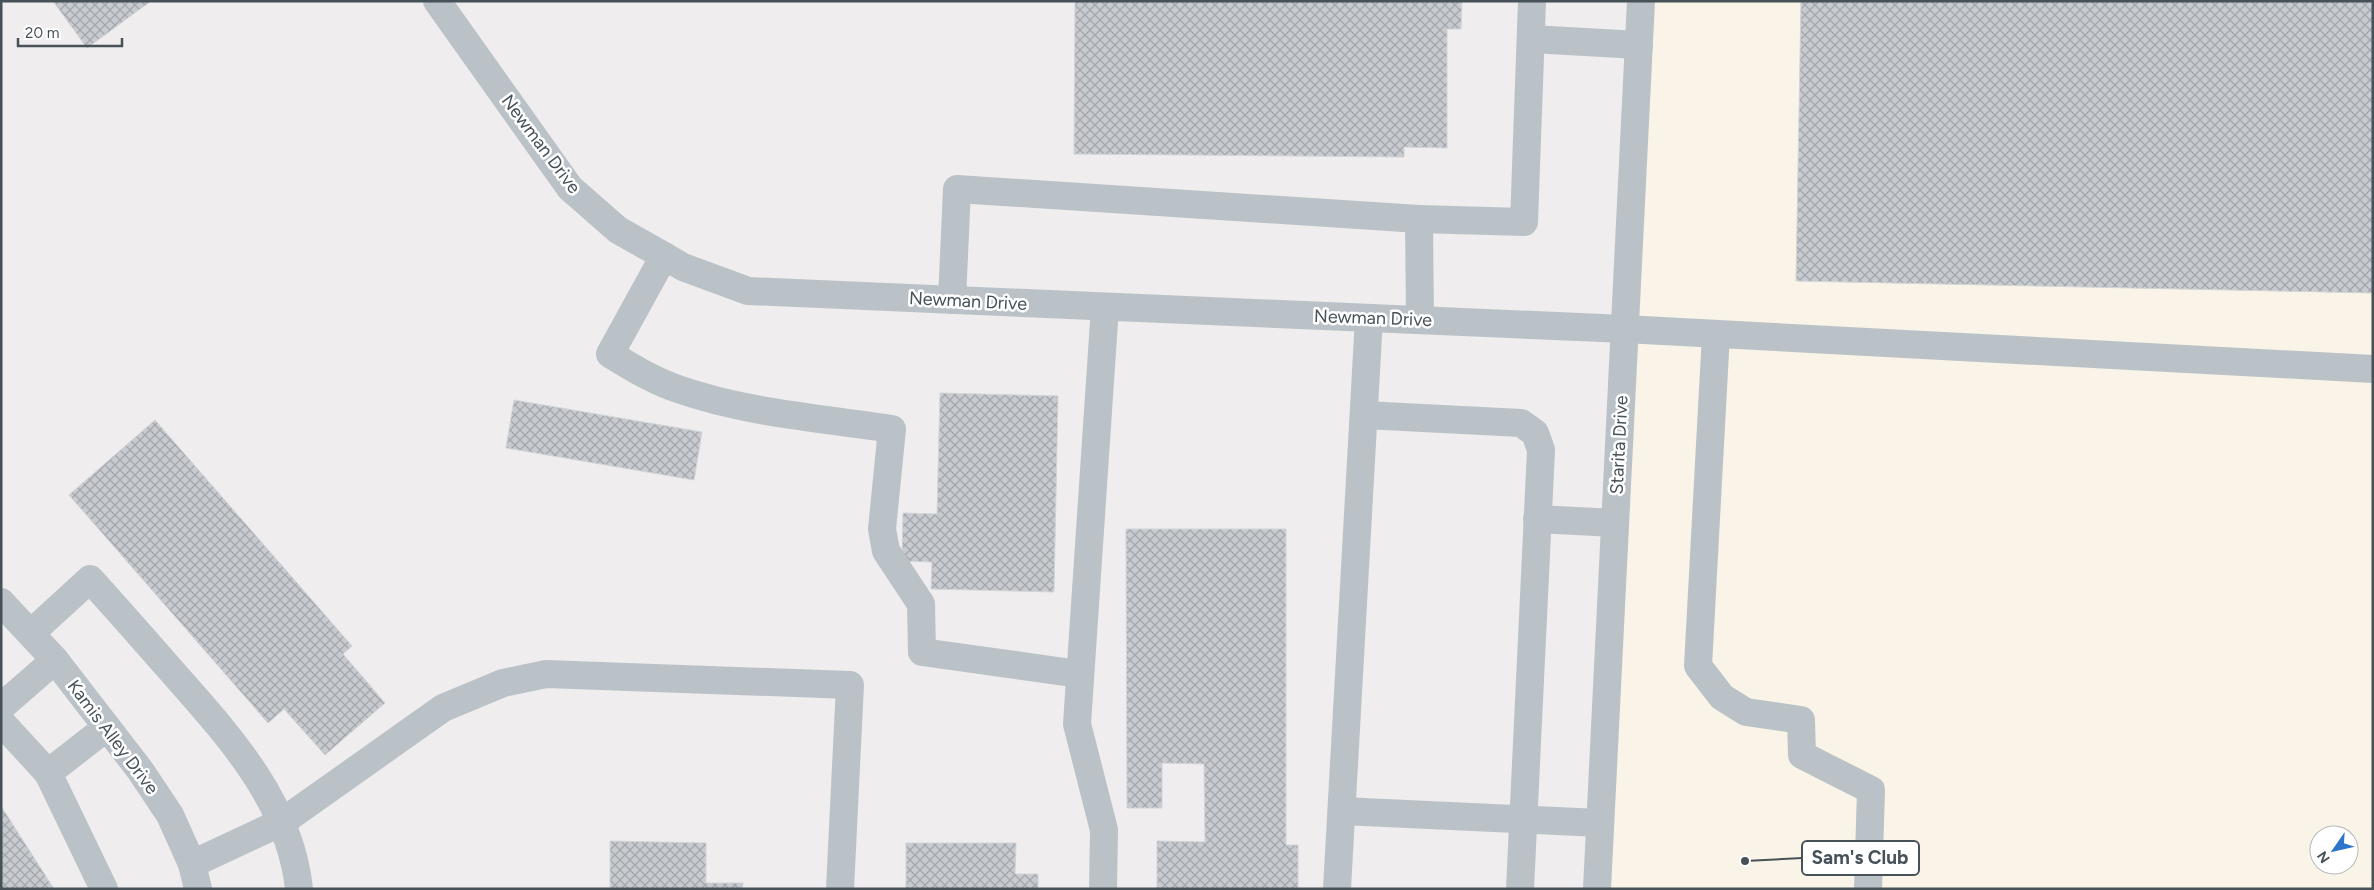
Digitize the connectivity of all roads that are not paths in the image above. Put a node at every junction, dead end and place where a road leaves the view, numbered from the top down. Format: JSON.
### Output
{"nodes":[{"id":1,"x":437,"y":1,"type":"edge"},
{"id":2,"x":1532,"y":1,"type":"edge"},
{"id":3,"x":1641,"y":1,"type":"edge"},
{"id":4,"x":1531,"y":39,"type":"junction"},
{"id":5,"x":1639,"y":45,"type":"junction"},
{"id":6,"x":1420,"y":219,"type":"junction"},
{"id":7,"x":664,"y":256,"type":"junction"},
{"id":8,"x":952,"y":300,"type":"junction"},
{"id":9,"x":1105,"y":307,"type":"junction"},
{"id":10,"x":1369,"y":318,"type":"junction"},
{"id":11,"x":1420,"y":320,"type":"junction"},
{"id":12,"x":1625,"y":329,"type":"junction"},
{"id":13,"x":1716,"y":334,"type":"junction"},
{"id":14,"x":2373,"y":369,"type":"edge"},
{"id":15,"x":1364,"y":416,"type":"junction"},
{"id":16,"x":1538,"y":519,"type":"junction"},
{"id":17,"x":1615,"y":523,"type":"junction"},
{"id":18,"x":1,"y":602,"type":"edge"},
{"id":19,"x":31,"y":634,"type":"junction"},
{"id":20,"x":55,"y":660,"type":"junction"},
{"id":21,"x":1079,"y":674,"type":"junction"},
{"id":22,"x":1,"y":707,"type":"edge"},
{"id":23,"x":1,"y":722,"type":"edge"},
{"id":24,"x":107,"y":727,"type":"junction"},
{"id":25,"x":48,"y":773,"type":"junction"},
{"id":26,"x":1342,"y":811,"type":"junction"},
{"id":27,"x":1523,"y":820,"type":"junction"},
{"id":28,"x":282,"y":822,"type":"junction"},
{"id":29,"x":1600,"y":823,"type":"junction"},
{"id":30,"x":195,"y":876,"type":"edge"},
{"id":31,"x":104,"y":889,"type":"edge"},
{"id":32,"x":299,"y":889,"type":"edge"},
{"id":33,"x":840,"y":889,"type":"edge"},
{"id":34,"x":1103,"y":889,"type":"edge"},
{"id":35,"x":1337,"y":889,"type":"edge"},
{"id":36,"x":1520,"y":889,"type":"edge"},
{"id":37,"x":1597,"y":889,"type":"edge"},
{"id":38,"x":1868,"y":889,"type":"edge"}],
"edges":[{"from":1,"to":7,"type":"street","name":"Newman Drive"},
{"from":2,"to":4,"type":"street"},
{"from":3,"to":5,"type":"street","name":"Starita Drive"},
{"from":4,"to":5,"type":"street"},
{"from":4,"to":6,"type":"street"},
{"from":5,"to":12,"type":"street","name":"Starita Drive"},
{"from":6,"to":8,"type":"street"},
{"from":6,"to":11,"type":"street"},
{"from":7,"to":8,"type":"street","name":"Newman Drive"},
{"from":7,"to":21,"type":"street"},
{"from":8,"to":9,"type":"street","name":"Newman Drive"},
{"from":9,"to":10,"type":"street","name":"Newman Drive"},
{"from":9,"to":21,"type":"street"},
{"from":10,"to":11,"type":"street","name":"Newman Drive"},
{"from":10,"to":15,"type":"street"},
{"from":11,"to":12,"type":"street","name":"Newman Drive"},
{"from":12,"to":13,"type":"street","name":"Newman Drive"},
{"from":12,"to":17,"type":"street","name":"Starita Drive"},
{"from":13,"to":14,"type":"street","name":"Newman Drive"},
{"from":13,"to":38,"type":"street"},
{"from":15,"to":16,"type":"street"},
{"from":15,"to":26,"type":"street"},
{"from":16,"to":17,"type":"street"},
{"from":16,"to":27,"type":"street"},
{"from":17,"to":29,"type":"street","name":"Starita Drive"},
{"from":18,"to":19,"type":"street","name":"Kamis Alley Drive"},
{"from":19,"to":20,"type":"street","name":"Kamis Alley Drive"},
{"from":19,"to":28,"type":"street"},
{"from":20,"to":22,"type":"street"},
{"from":20,"to":24,"type":"street","name":"Kamis Alley Drive"},
{"from":21,"to":34,"type":"street"},
{"from":23,"to":25,"type":"street"},
{"from":24,"to":25,"type":"street"},
{"from":24,"to":30,"type":"street","name":"Kamis Alley Drive"},
{"from":25,"to":31,"type":"street"},
{"from":26,"to":27,"type":"street"},
{"from":26,"to":35,"type":"street"},
{"from":27,"to":29,"type":"street"},
{"from":27,"to":36,"type":"street"},
{"from":28,"to":30,"type":"street"},
{"from":28,"to":32,"type":"street"},
{"from":28,"to":33,"type":"street"},
{"from":29,"to":37,"type":"street","name":"Starita Drive"}]}
